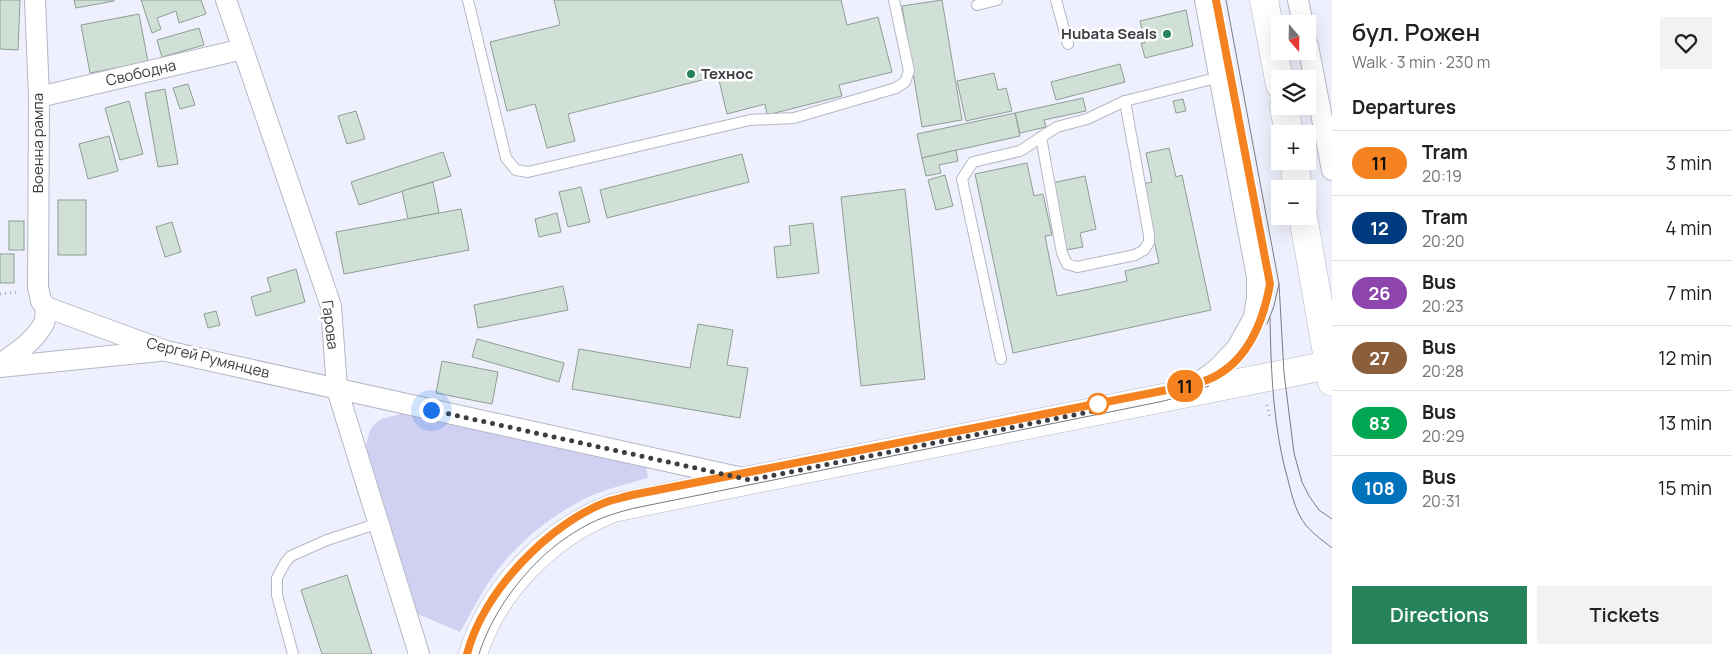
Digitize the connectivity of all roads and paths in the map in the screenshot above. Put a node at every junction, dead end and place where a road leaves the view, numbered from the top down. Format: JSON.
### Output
{"nodes":[{"id":1,"x":35,"y":0,"type":"edge"},
{"id":2,"x":226,"y":0,"type":"edge"},
{"id":3,"x":468,"y":0,"type":"edge"},
{"id":4,"x":894,"y":0,"type":"edge"},
{"id":5,"x":997,"y":0,"type":"edge"},
{"id":6,"x":1056,"y":0,"type":"edge"},
{"id":7,"x":1205,"y":0,"type":"edge"},
{"id":8,"x":1264,"y":0,"type":"edge"},
{"id":9,"x":1298,"y":0,"type":"edge"},
{"id":10,"x":977,"y":5,"type":"dead end"},
{"id":11,"x":1301,"y":15,"type":"edge"},
{"id":12,"x":1068,"y":44,"type":"dead end"},
{"id":13,"x":243,"y":49,"type":"junction"},
{"id":14,"x":1312,"y":60,"type":"edge"},
{"id":15,"x":1277,"y":70,"type":"edge"},
{"id":16,"x":1220,"y":77,"type":"junction"},
{"id":17,"x":38,"y":97,"type":"junction"},
{"id":18,"x":1325,"y":99,"type":"edge"},
{"id":19,"x":1125,"y":101,"type":"junction"},
{"id":20,"x":1041,"y":137,"type":"junction"},
{"id":21,"x":1332,"y":170,"type":"edge"},
{"id":22,"x":1305,"y":225,"type":"edge"},
{"id":23,"x":18,"y":292,"type":"dead end"},
{"id":24,"x":0,"y":294,"type":"edge"},
{"id":25,"x":46,"y":307,"type":"junction"},
{"id":26,"x":166,"y":351,"type":"junction"},
{"id":27,"x":1001,"y":360,"type":"dead end"},
{"id":28,"x":1331,"y":365,"type":"edge"},
{"id":29,"x":0,"y":366,"type":"edge"},
{"id":30,"x":337,"y":389,"type":"junction"},
{"id":31,"x":1164,"y":397,"type":"junction"},
{"id":32,"x":1267,"y":405,"type":"dead end"},
{"id":33,"x":1270,"y":417,"type":"dead end"},
{"id":34,"x":750,"y":480,"type":"junction"},
{"id":35,"x":378,"y":523,"type":"junction"},
{"id":36,"x":287,"y":634,"type":"junction"},
{"id":37,"x":284,"y":654,"type":"edge"},
{"id":38,"x":293,"y":654,"type":"edge"},
{"id":39,"x":419,"y":654,"type":"edge"},
{"id":40,"x":474,"y":654,"type":"edge"}],
"edges":[{"from":1,"to":17,"type":"street","name":"Военна рампа"},
{"from":2,"to":13,"type":"street","name":"Гарова"},
{"from":3,"to":4,"type":"lane"},
{"from":5,"to":10,"type":"lane"},
{"from":6,"to":12,"type":"lane"},
{"from":7,"to":16,"type":"street"},
{"from":8,"to":15,"type":"street"},
{"from":9,"to":11,"type":"street"},
{"from":13,"to":17,"type":"street","name":"Свободна"},
{"from":13,"to":30,"type":"street","name":"Гарова"},
{"from":14,"to":18,"type":"street"},
{"from":16,"to":19,"type":"lane"},
{"from":16,"to":31,"type":"street"},
{"from":17,"to":25,"type":"street","name":"Военна рампа"},
{"from":18,"to":21,"type":"street"},
{"from":19,"to":20,"type":"lane"},
{"from":19,"to":20,"type":"lane"},
{"from":20,"to":27,"type":"lane"},
{"from":22,"to":28,"type":"street"},
{"from":23,"to":24,"type":"path"},
{"from":25,"to":26,"type":"street","name":"Сергей Румянцев"},
{"from":25,"to":29,"type":"street"},
{"from":26,"to":29,"type":"street"},
{"from":26,"to":30,"type":"street","name":"Сергей Румянцев"},
{"from":28,"to":31,"type":"street"},
{"from":30,"to":34,"type":"street","name":"Сергей Румянцев"},
{"from":30,"to":35,"type":"street","name":"Гарова"},
{"from":31,"to":34,"type":"street"},
{"from":32,"to":33,"type":"path"},
{"from":34,"to":40,"type":"street"},
{"from":35,"to":36,"type":"lane"},
{"from":35,"to":39,"type":"street","name":"Гарова"},
{"from":36,"to":37,"type":"lane"},
{"from":36,"to":38,"type":"lane"}]}
